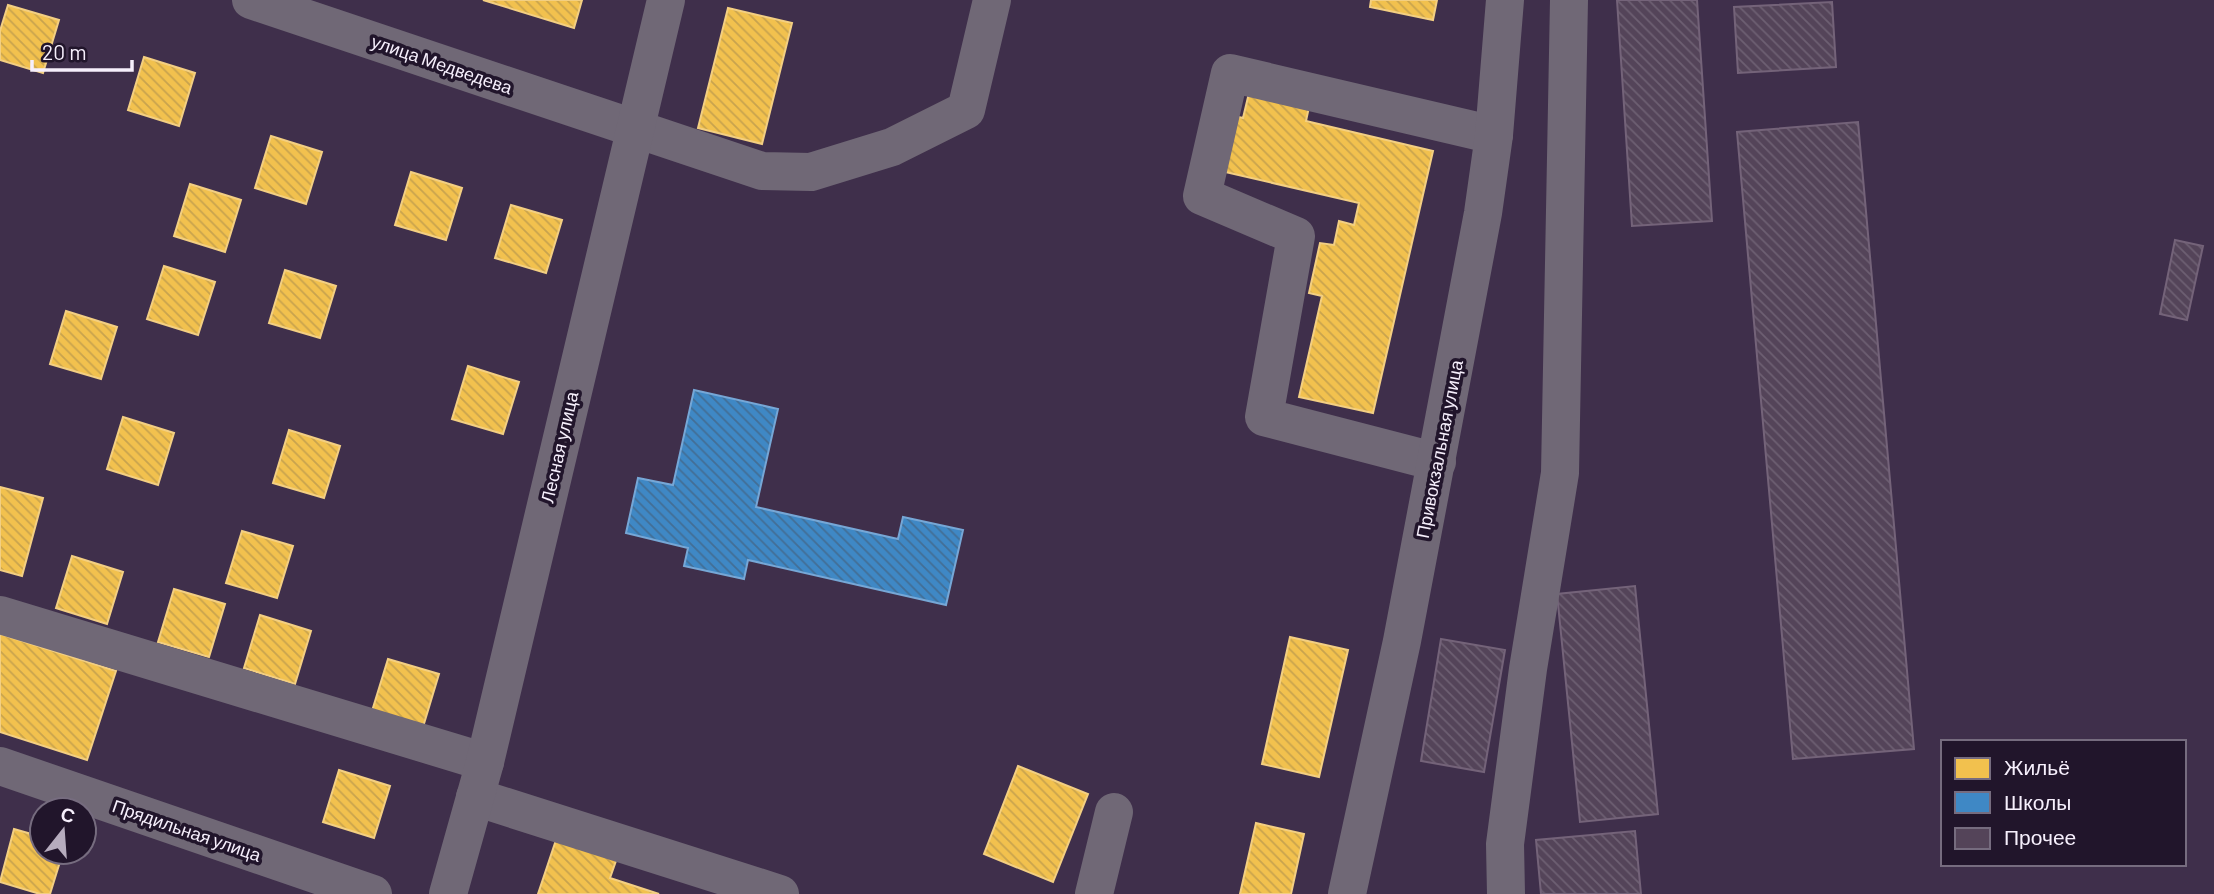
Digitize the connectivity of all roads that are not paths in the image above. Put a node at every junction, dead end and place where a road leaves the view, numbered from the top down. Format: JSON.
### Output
{"nodes":[{"id":1,"x":251,"y":0,"type":"edge"},
{"id":2,"x":666,"y":0,"type":"edge"},
{"id":3,"x":992,"y":0,"type":"edge"},
{"id":4,"x":1505,"y":0,"type":"edge"},
{"id":5,"x":1569,"y":0,"type":"edge"},
{"id":6,"x":634,"y":128,"type":"junction"},
{"id":7,"x":1494,"y":135,"type":"junction"},
{"id":8,"x":1437,"y":462,"type":"junction"},
{"id":9,"x":0,"y":615,"type":"edge"},
{"id":10,"x":0,"y":766,"type":"edge"},
{"id":11,"x":480,"y":779,"type":"junction"},
{"id":12,"x":1114,"y":812,"type":"dead end"},
{"id":13,"x":373,"y":894,"type":"edge"},
{"id":14,"x":448,"y":894,"type":"edge"},
{"id":15,"x":780,"y":894,"type":"edge"},
{"id":16,"x":1094,"y":894,"type":"edge"},
{"id":17,"x":1347,"y":894,"type":"edge"},
{"id":18,"x":1506,"y":894,"type":"edge"}],
"edges":[{"from":1,"to":6,"type":"street","name":"улица Медведева"},
{"from":2,"to":6,"type":"street","name":"Лесная улица"},
{"from":3,"to":6,"type":"street","name":"улица Медведева"},
{"from":4,"to":7,"type":"street","name":"Привокзальная улица"},
{"from":5,"to":18,"type":"street"},
{"from":6,"to":11,"type":"street","name":"Лесная улица"},
{"from":7,"to":8,"type":"street","name":"Привокзальная улица"},
{"from":7,"to":8,"type":"street"},
{"from":8,"to":17,"type":"street","name":"Привокзальная улица"},
{"from":9,"to":11,"type":"street"},
{"from":10,"to":13,"type":"street","name":"Прядильная улица"},
{"from":11,"to":14,"type":"street","name":"Лесная улица"},
{"from":11,"to":15,"type":"street"},
{"from":12,"to":16,"type":"street"}]}
